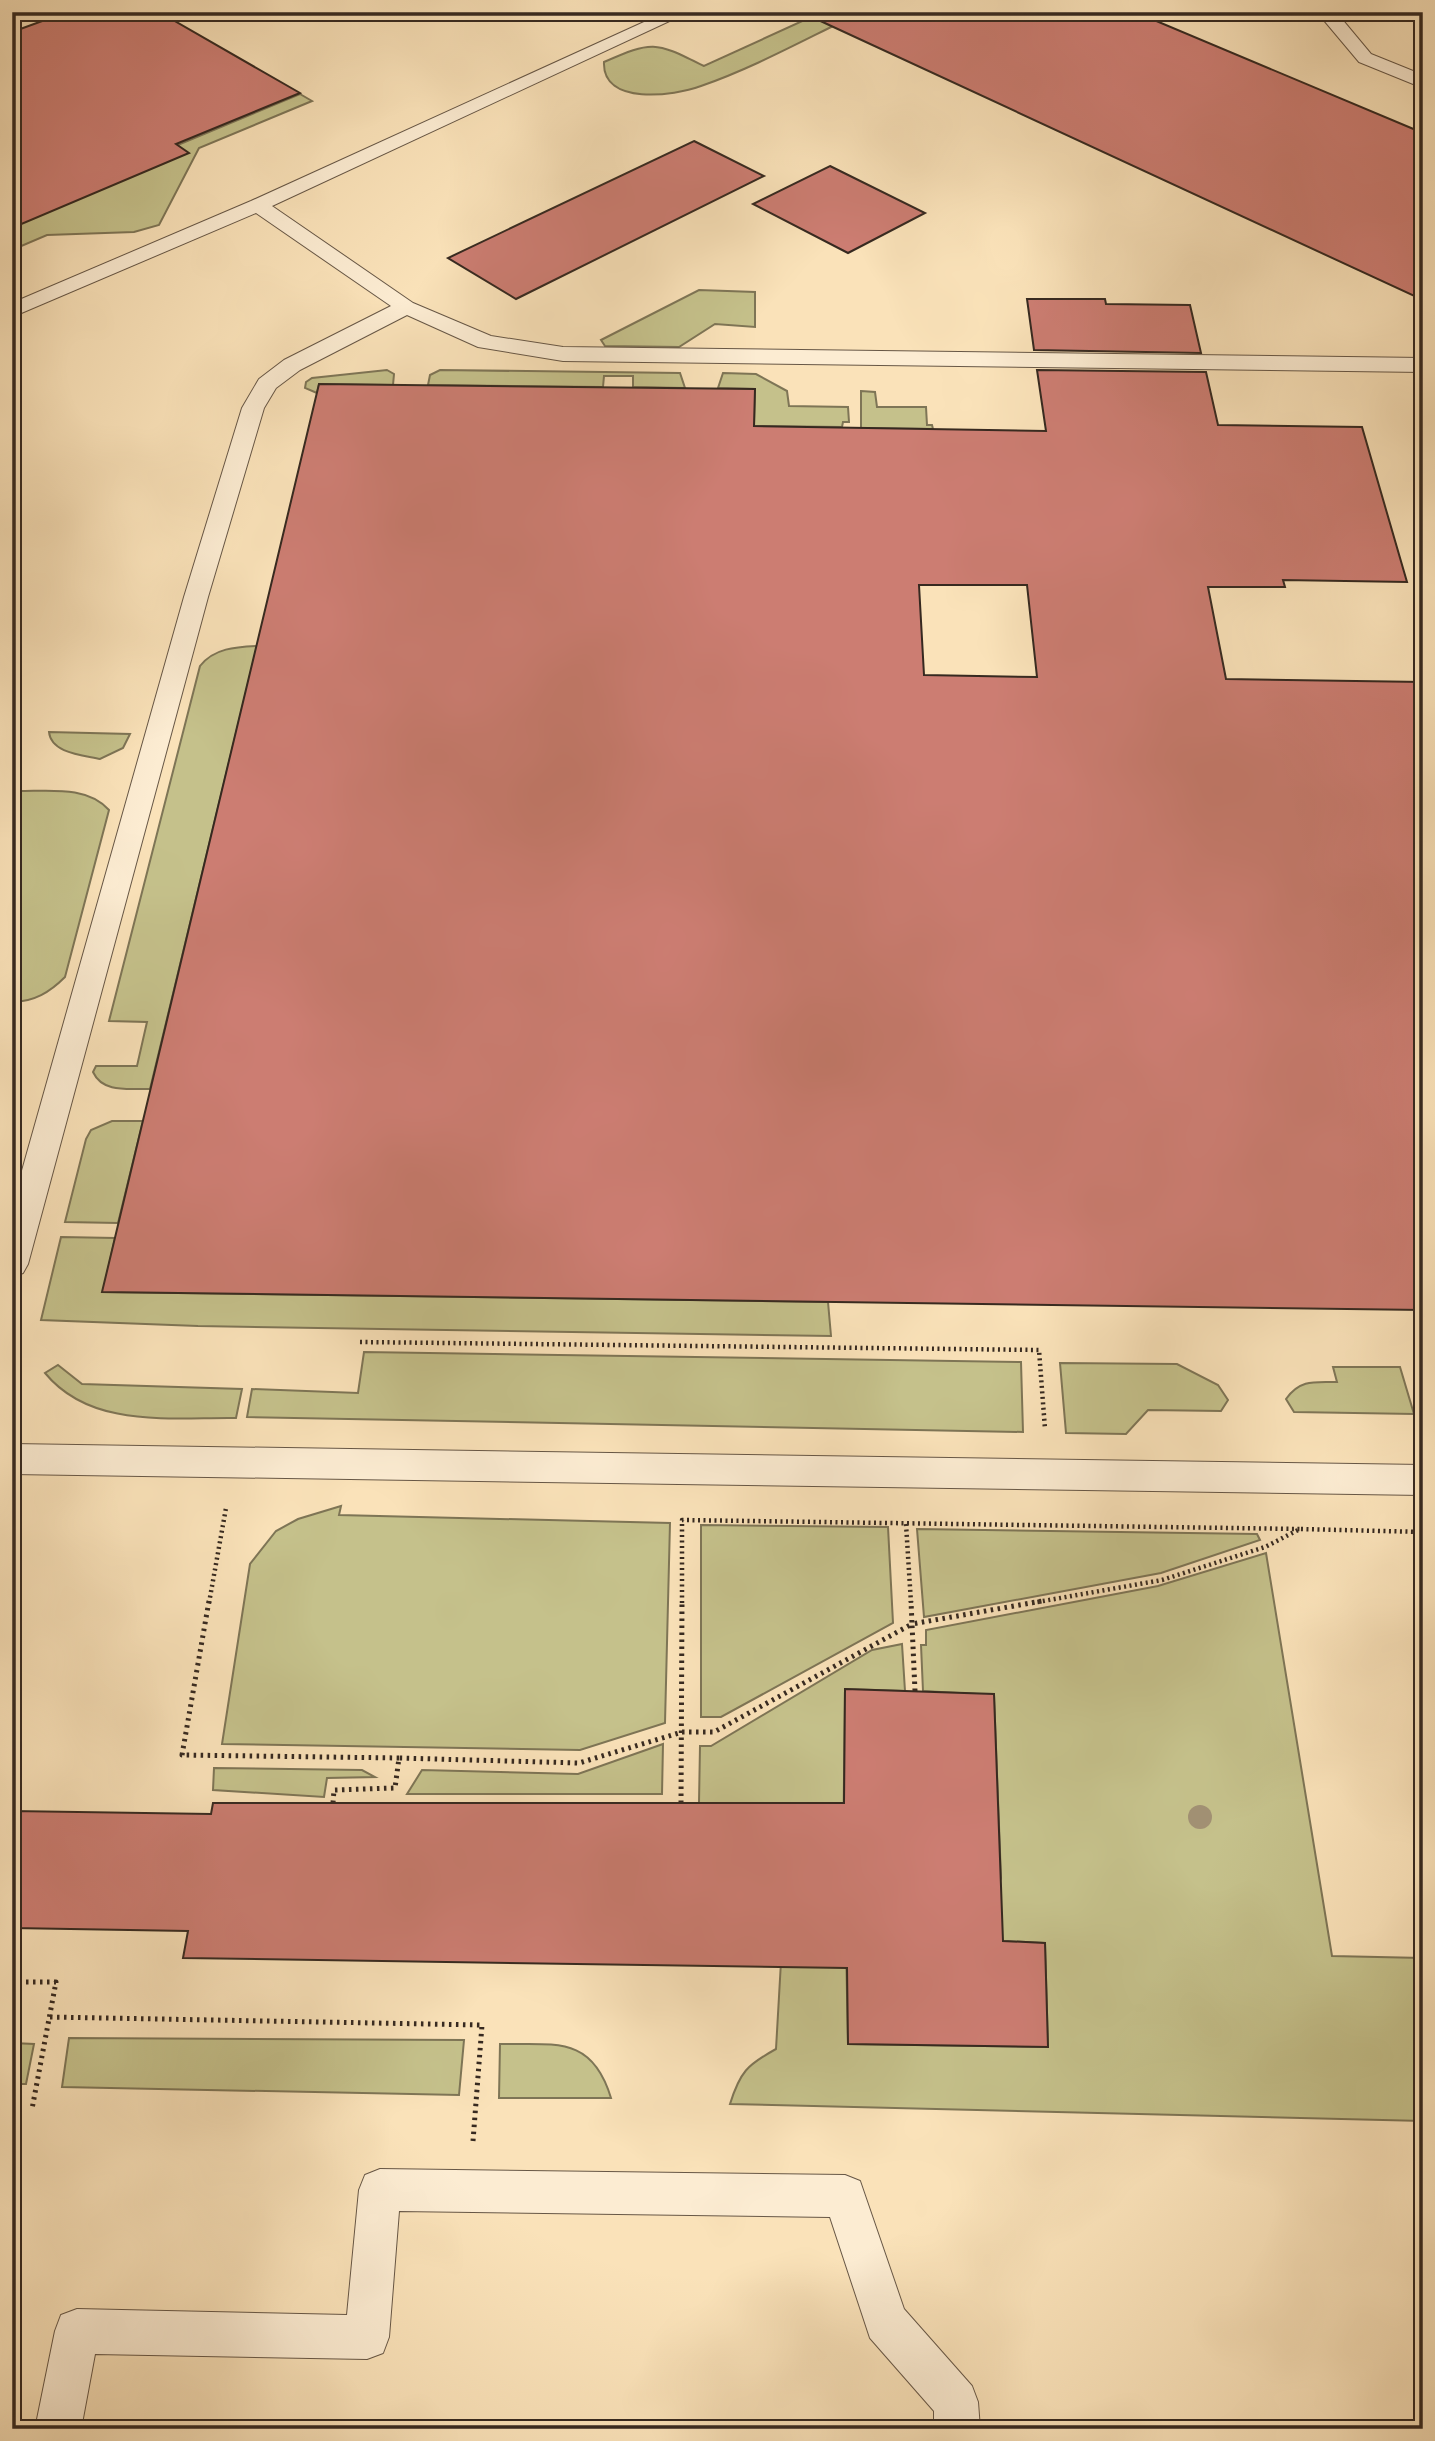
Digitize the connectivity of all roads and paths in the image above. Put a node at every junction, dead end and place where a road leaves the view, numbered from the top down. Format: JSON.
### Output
{"nodes":[{"id":1,"x":659,"y":12,"type":"edge"},
{"id":2,"x":1326,"y":12,"type":"edge"},
{"id":3,"x":1423,"y":82,"type":"edge"},
{"id":4,"x":258,"y":205,"type":"junction"},
{"id":5,"x":406,"y":307,"type":"junction"},
{"id":6,"x":12,"y":311,"type":"edge"},
{"id":7,"x":1423,"y":365,"type":"edge"},
{"id":8,"x":12,"y":1264,"type":"edge"},
{"id":9,"x":360,"y":1342,"type":"dead end"},
{"id":10,"x":12,"y":1459,"type":"edge"},
{"id":11,"x":235,"y":1461,"type":"junction"},
{"id":12,"x":1048,"y":1474,"type":"junction"},
{"id":13,"x":1423,"y":1480,"type":"edge"},
{"id":14,"x":906,"y":1524,"type":"junction"},
{"id":15,"x":1300,"y":1530,"type":"junction"},
{"id":16,"x":1423,"y":1532,"type":"edge"},
{"id":17,"x":912,"y":1624,"type":"junction"},
{"id":18,"x":915,"y":1691,"type":"dead end"},
{"id":19,"x":682,"y":1732,"type":"junction"},
{"id":20,"x":399,"y":1758,"type":"junction"},
{"id":21,"x":333,"y":1803,"type":"dead end"},
{"id":22,"x":681,"y":1803,"type":"dead end"},
{"id":23,"x":12,"y":1982,"type":"edge"},
{"id":24,"x":50,"y":2017,"type":"junction"},
{"id":25,"x":32,"y":2109,"type":"dead end"},
{"id":26,"x":469,"y":2192,"type":"junction"},
{"id":27,"x":58,"y":2429,"type":"edge"},
{"id":28,"x":957,"y":2429,"type":"edge"}],
"edges":[{"from":1,"to":4,"type":"lane"},
{"from":2,"to":3,"type":"lane"},
{"from":4,"to":5,"type":"lane"},
{"from":4,"to":6,"type":"lane"},
{"from":5,"to":7,"type":"lane"},
{"from":5,"to":8,"type":"lane"},
{"from":9,"to":12,"type":"path"},
{"from":10,"to":11,"type":"lane"},
{"from":11,"to":12,"type":"lane"},
{"from":11,"to":20,"type":"path"},
{"from":12,"to":13,"type":"lane"},
{"from":14,"to":15,"type":"path"},
{"from":14,"to":17,"type":"path"},
{"from":14,"to":19,"type":"path"},
{"from":15,"to":16,"type":"path"},
{"from":15,"to":17,"type":"path"},
{"from":17,"to":18,"type":"path"},
{"from":17,"to":19,"type":"path"},
{"from":19,"to":20,"type":"path"},
{"from":19,"to":22,"type":"path"},
{"from":20,"to":21,"type":"path"},
{"from":23,"to":24,"type":"path"},
{"from":24,"to":25,"type":"path"},
{"from":24,"to":26,"type":"path"},
{"from":26,"to":27,"type":"lane"},
{"from":26,"to":28,"type":"lane"}]}
